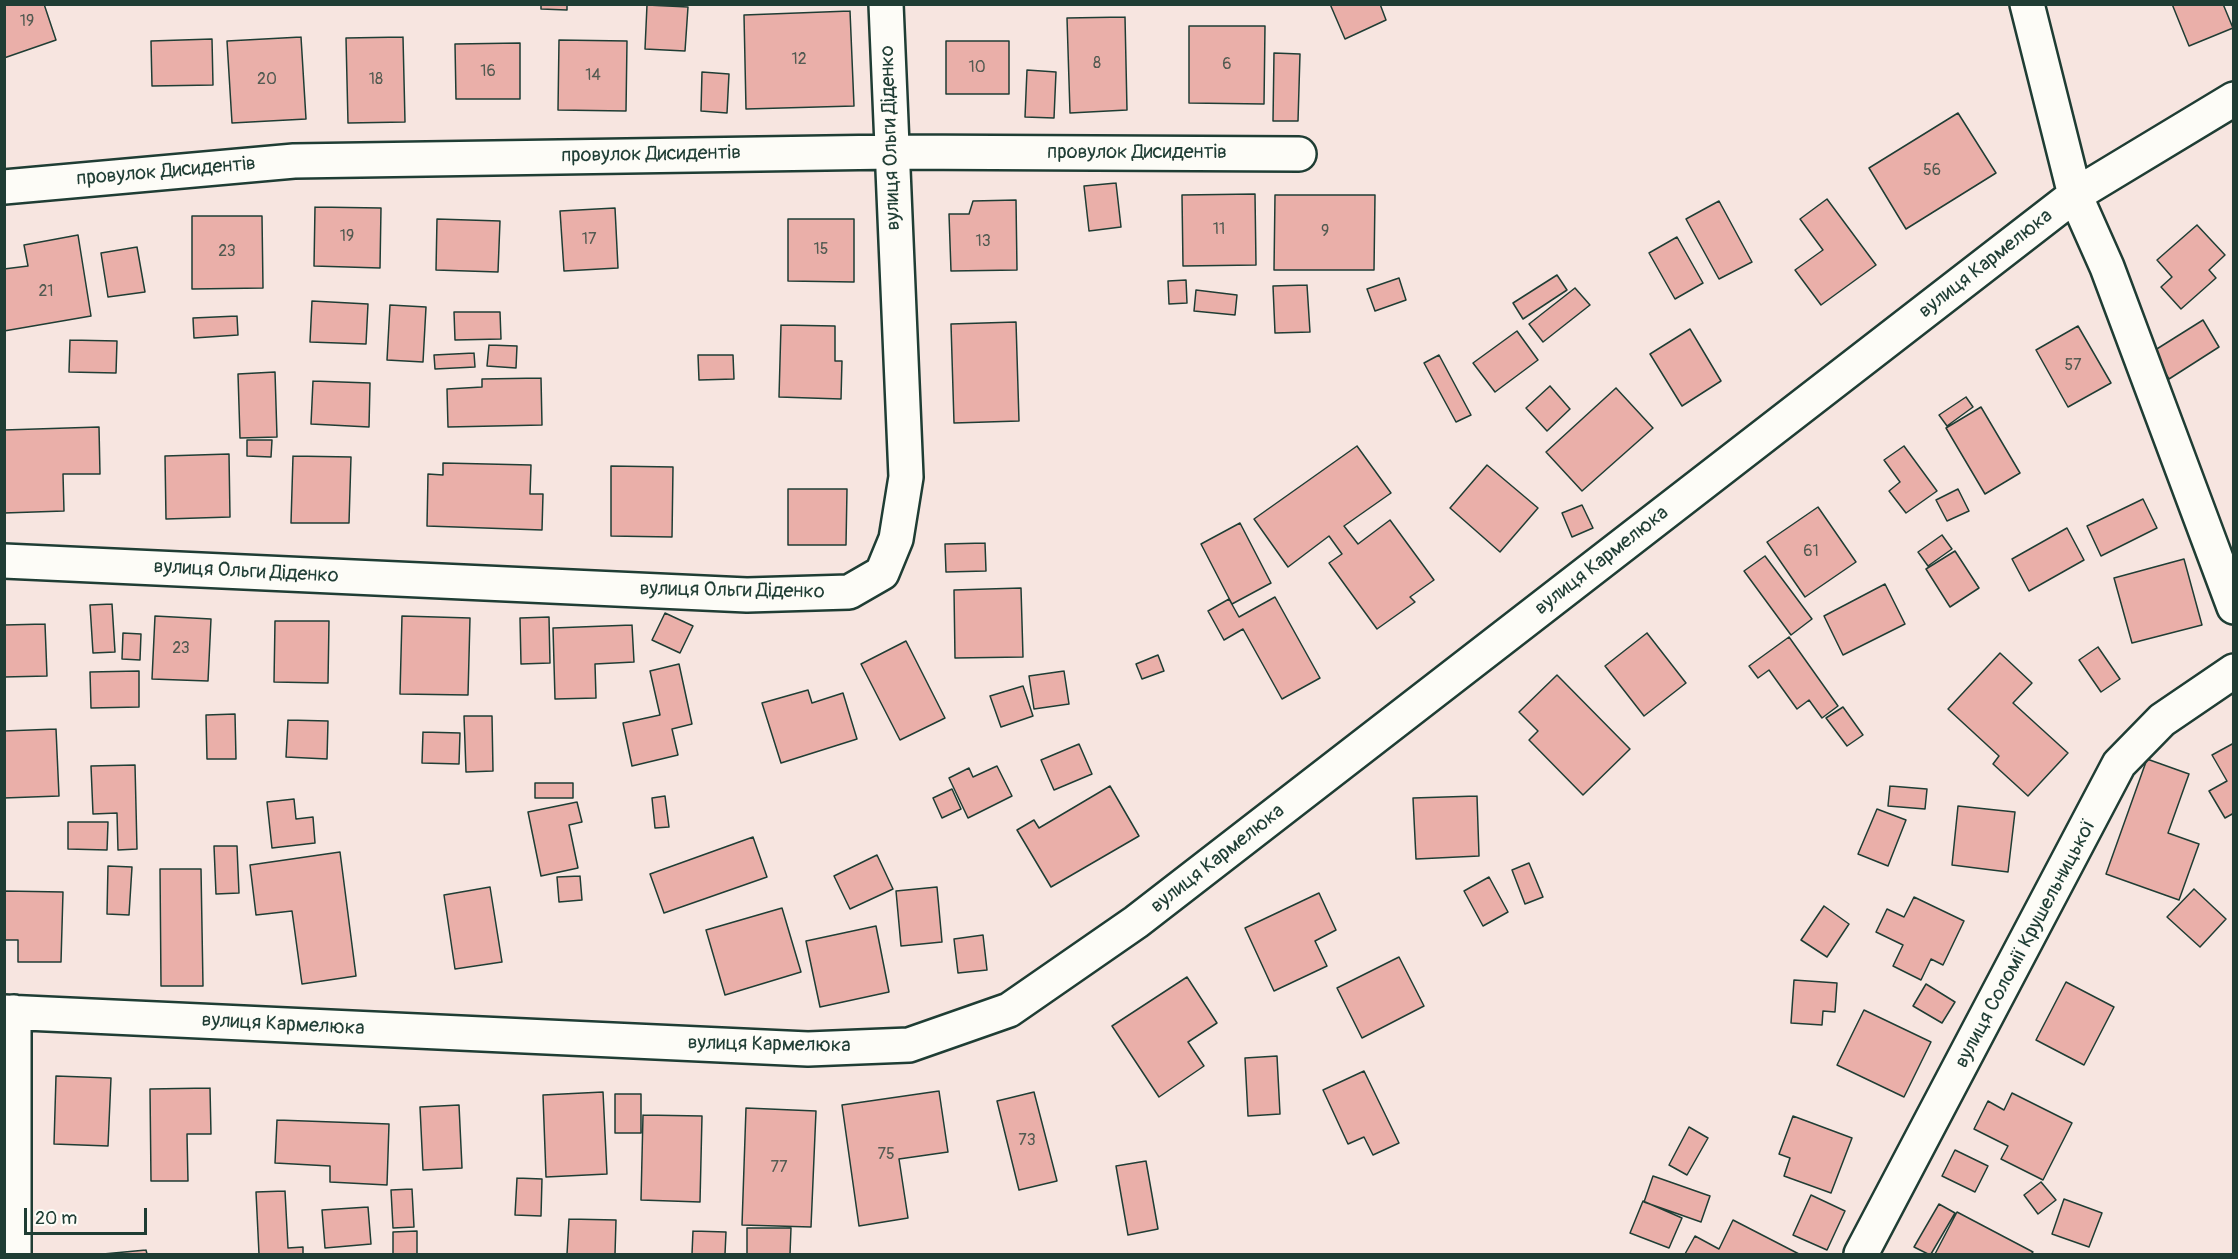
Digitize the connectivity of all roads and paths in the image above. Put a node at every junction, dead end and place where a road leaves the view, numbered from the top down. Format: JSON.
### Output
{"nodes":[{"id":1,"x":886,"y":4,"type":"edge"},
{"id":2,"x":2027,"y":4,"type":"edge"},
{"id":3,"x":2234,"y":99,"type":"edge"},
{"id":4,"x":892,"y":152,"type":"junction"},
{"id":5,"x":1299,"y":154,"type":"dead end"},
{"id":6,"x":4,"y":187,"type":"edge"},
{"id":7,"x":2075,"y":195,"type":"junction"},
{"id":8,"x":4,"y":561,"type":"edge"},
{"id":9,"x":2234,"y":607,"type":"edge"},
{"id":10,"x":2234,"y":671,"type":"edge"},
{"id":11,"x":9,"y":1012,"type":"edge"},
{"id":12,"x":14,"y":1254,"type":"edge"},
{"id":13,"x":1861,"y":1254,"type":"edge"}],
"edges":[{"from":1,"to":4,"type":"street","name":"вулиця Ольги Діденко"},
{"from":2,"to":7,"type":"street"},
{"from":3,"to":7,"type":"street","name":"вулиця Кармелюка"},
{"from":4,"to":5,"type":"street","name":"провулок Дисидентів"},
{"from":4,"to":6,"type":"street","name":"провулок Дисидентів"},
{"from":4,"to":8,"type":"street","name":"вулиця Ольги Діденко"},
{"from":7,"to":9,"type":"street"},
{"from":7,"to":11,"type":"street","name":"вулиця Кармелюка"},
{"from":10,"to":13,"type":"street","name":"вулиця Соломії Крушельницької"},
{"from":11,"to":12,"type":"street"}]}
